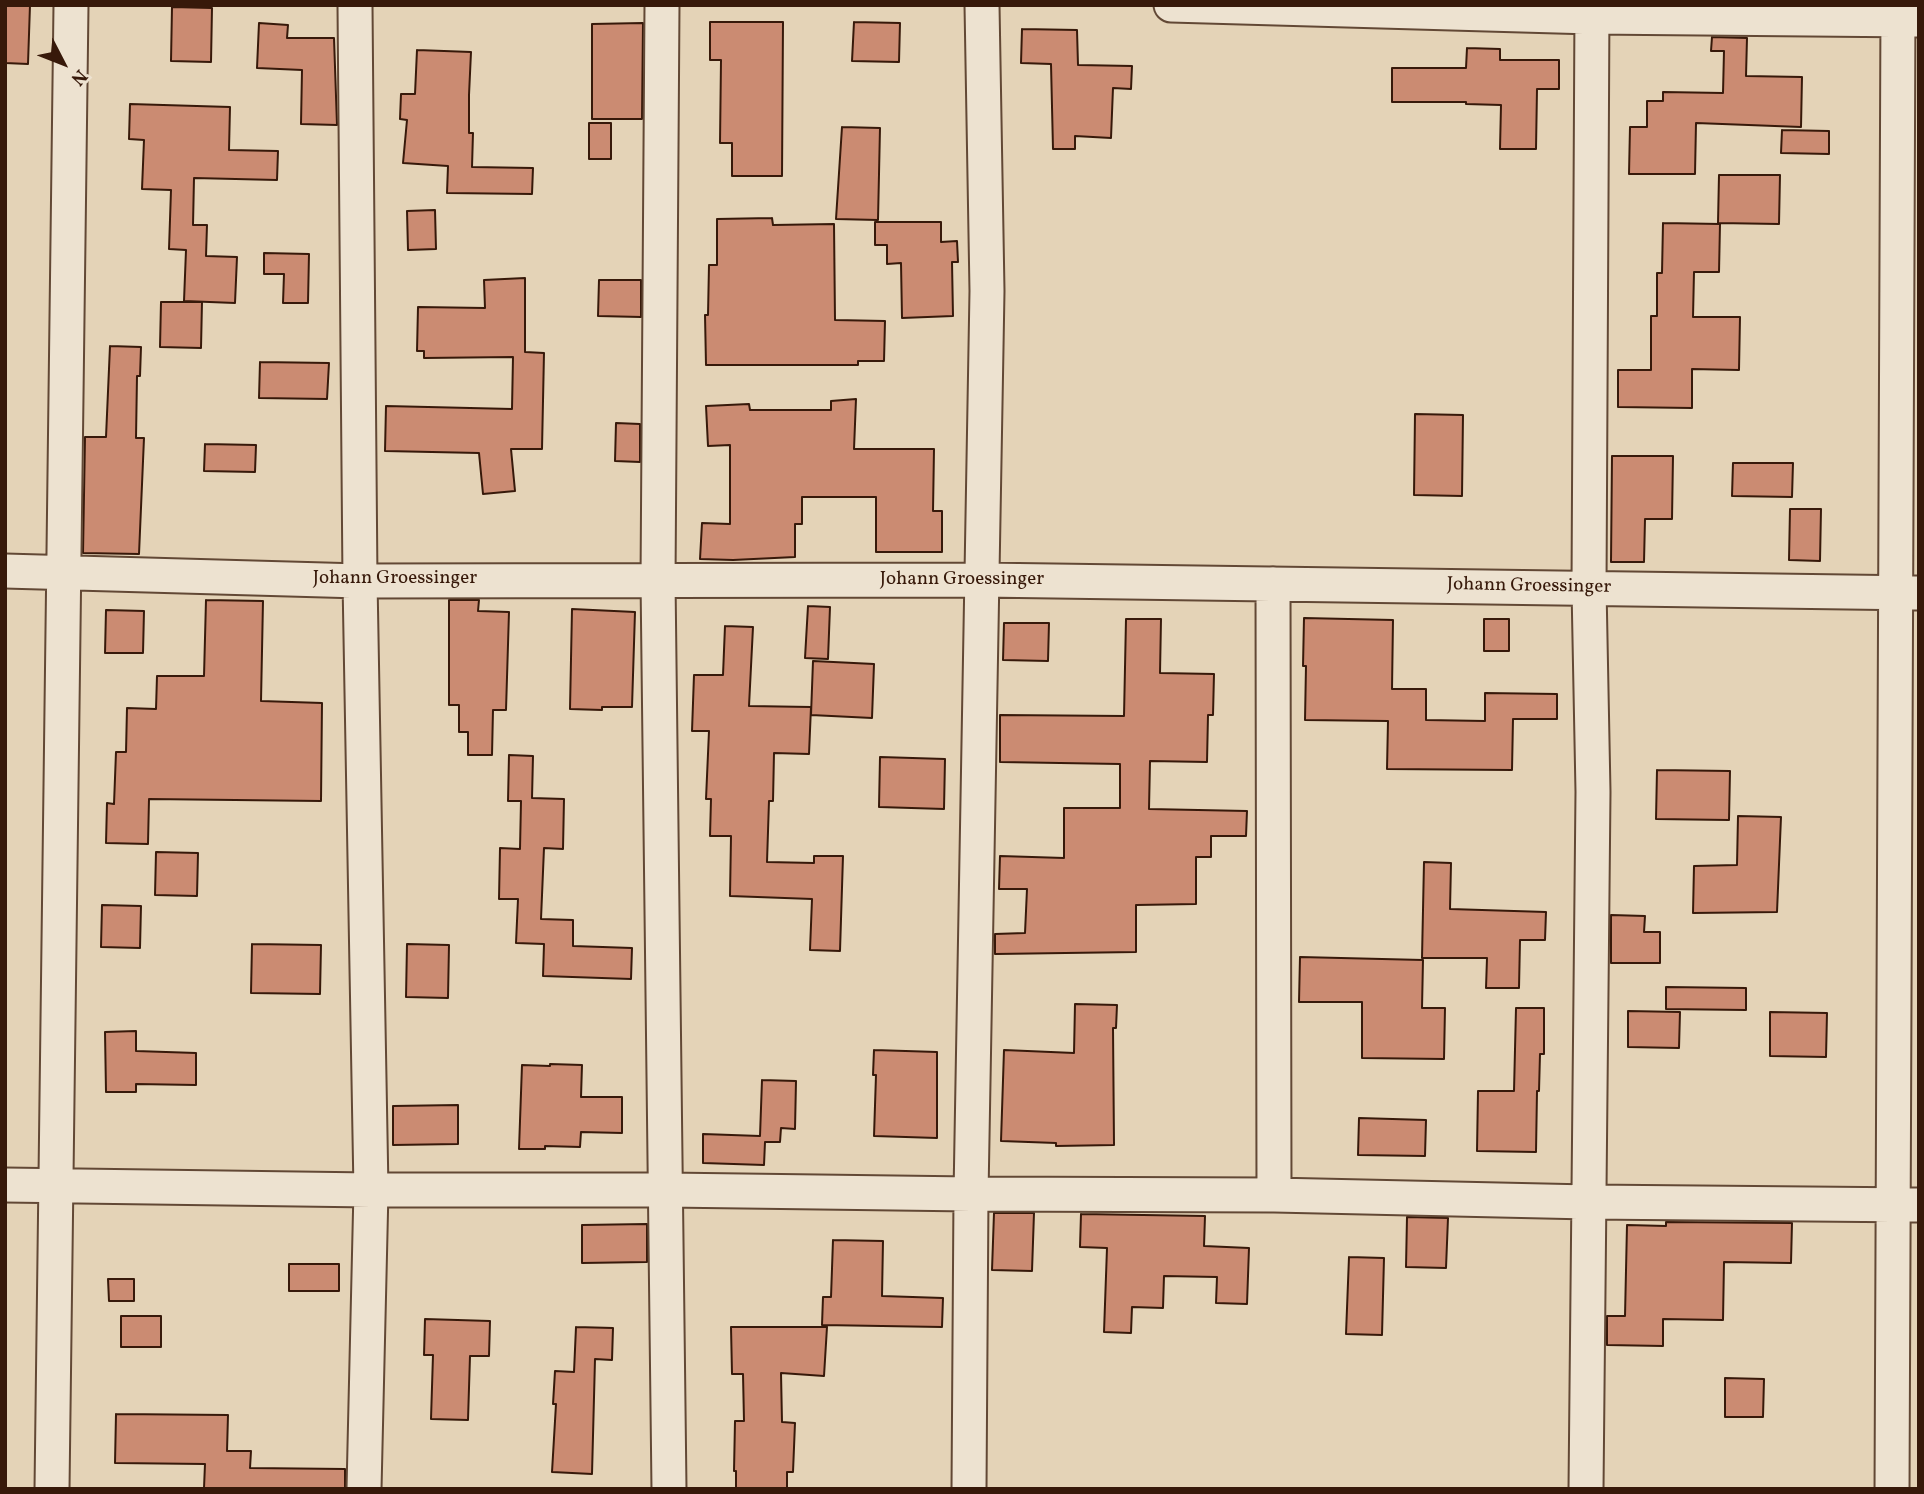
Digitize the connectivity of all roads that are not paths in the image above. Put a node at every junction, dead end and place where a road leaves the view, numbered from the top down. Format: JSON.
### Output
{"nodes":[{"id":1,"x":71,"y":5,"type":"edge"},
{"id":2,"x":355,"y":5,"type":"edge"},
{"id":3,"x":662,"y":5,"type":"edge"},
{"id":4,"x":982,"y":5,"type":"edge"},
{"id":5,"x":1171,"y":5,"type":"edge"},
{"id":6,"x":1592,"y":11,"type":"edge"},
{"id":7,"x":1905,"y":15,"type":"edge"},
{"id":8,"x":5,"y":571,"type":"edge"},
{"id":9,"x":63,"y":572,"type":"junction"},
{"id":10,"x":658,"y":580,"type":"junction"},
{"id":11,"x":982,"y":580,"type":"junction"},
{"id":12,"x":360,"y":581,"type":"junction"},
{"id":13,"x":1273,"y":584,"type":"junction"},
{"id":14,"x":1589,"y":588,"type":"junction"},
{"id":15,"x":1907,"y":593,"type":"edge"},
{"id":16,"x":5,"y":1185,"type":"edge"},
{"id":17,"x":55,"y":1186,"type":"junction"},
{"id":18,"x":667,"y":1189,"type":"junction"},
{"id":19,"x":371,"y":1190,"type":"junction"},
{"id":20,"x":971,"y":1194,"type":"junction"},
{"id":21,"x":1275,"y":1195,"type":"junction"},
{"id":22,"x":1589,"y":1202,"type":"junction"},
{"id":23,"x":1906,"y":1205,"type":"edge"},
{"id":24,"x":52,"y":1489,"type":"edge"},
{"id":25,"x":365,"y":1489,"type":"edge"},
{"id":26,"x":669,"y":1489,"type":"edge"},
{"id":27,"x":969,"y":1489,"type":"edge"},
{"id":28,"x":1586,"y":1489,"type":"edge"},
{"id":29,"x":1892,"y":1489,"type":"edge"}],
"edges":[{"from":1,"to":9,"type":"street"},
{"from":2,"to":12,"type":"street"},
{"from":3,"to":10,"type":"street"},
{"from":4,"to":11,"type":"street"},
{"from":5,"to":6,"type":"street"},
{"from":6,"to":7,"type":"street"},
{"from":6,"to":14,"type":"street"},
{"from":7,"to":15,"type":"street"},
{"from":8,"to":9,"type":"street","name":"Johann Groessinger"},
{"from":9,"to":12,"type":"street","name":"Johann Groessinger"},
{"from":9,"to":17,"type":"street"},
{"from":10,"to":11,"type":"street","name":"Johann Groessinger"},
{"from":10,"to":12,"type":"street","name":"Johann Groessinger"},
{"from":10,"to":18,"type":"street"},
{"from":11,"to":13,"type":"street","name":"Johann Groessinger"},
{"from":11,"to":20,"type":"street"},
{"from":12,"to":19,"type":"street"},
{"from":13,"to":14,"type":"street","name":"Johann Groessinger"},
{"from":13,"to":21,"type":"street"},
{"from":14,"to":15,"type":"street","name":"Johann Groessinger"},
{"from":14,"to":22,"type":"street"},
{"from":15,"to":23,"type":"street"},
{"from":16,"to":17,"type":"street"},
{"from":17,"to":19,"type":"street"},
{"from":17,"to":24,"type":"street"},
{"from":18,"to":19,"type":"street"},
{"from":18,"to":20,"type":"street"},
{"from":18,"to":26,"type":"street"},
{"from":19,"to":25,"type":"street"},
{"from":20,"to":21,"type":"street"},
{"from":20,"to":27,"type":"street"},
{"from":21,"to":22,"type":"street"},
{"from":22,"to":23,"type":"street"},
{"from":22,"to":28,"type":"street"},
{"from":23,"to":29,"type":"street"}]}
